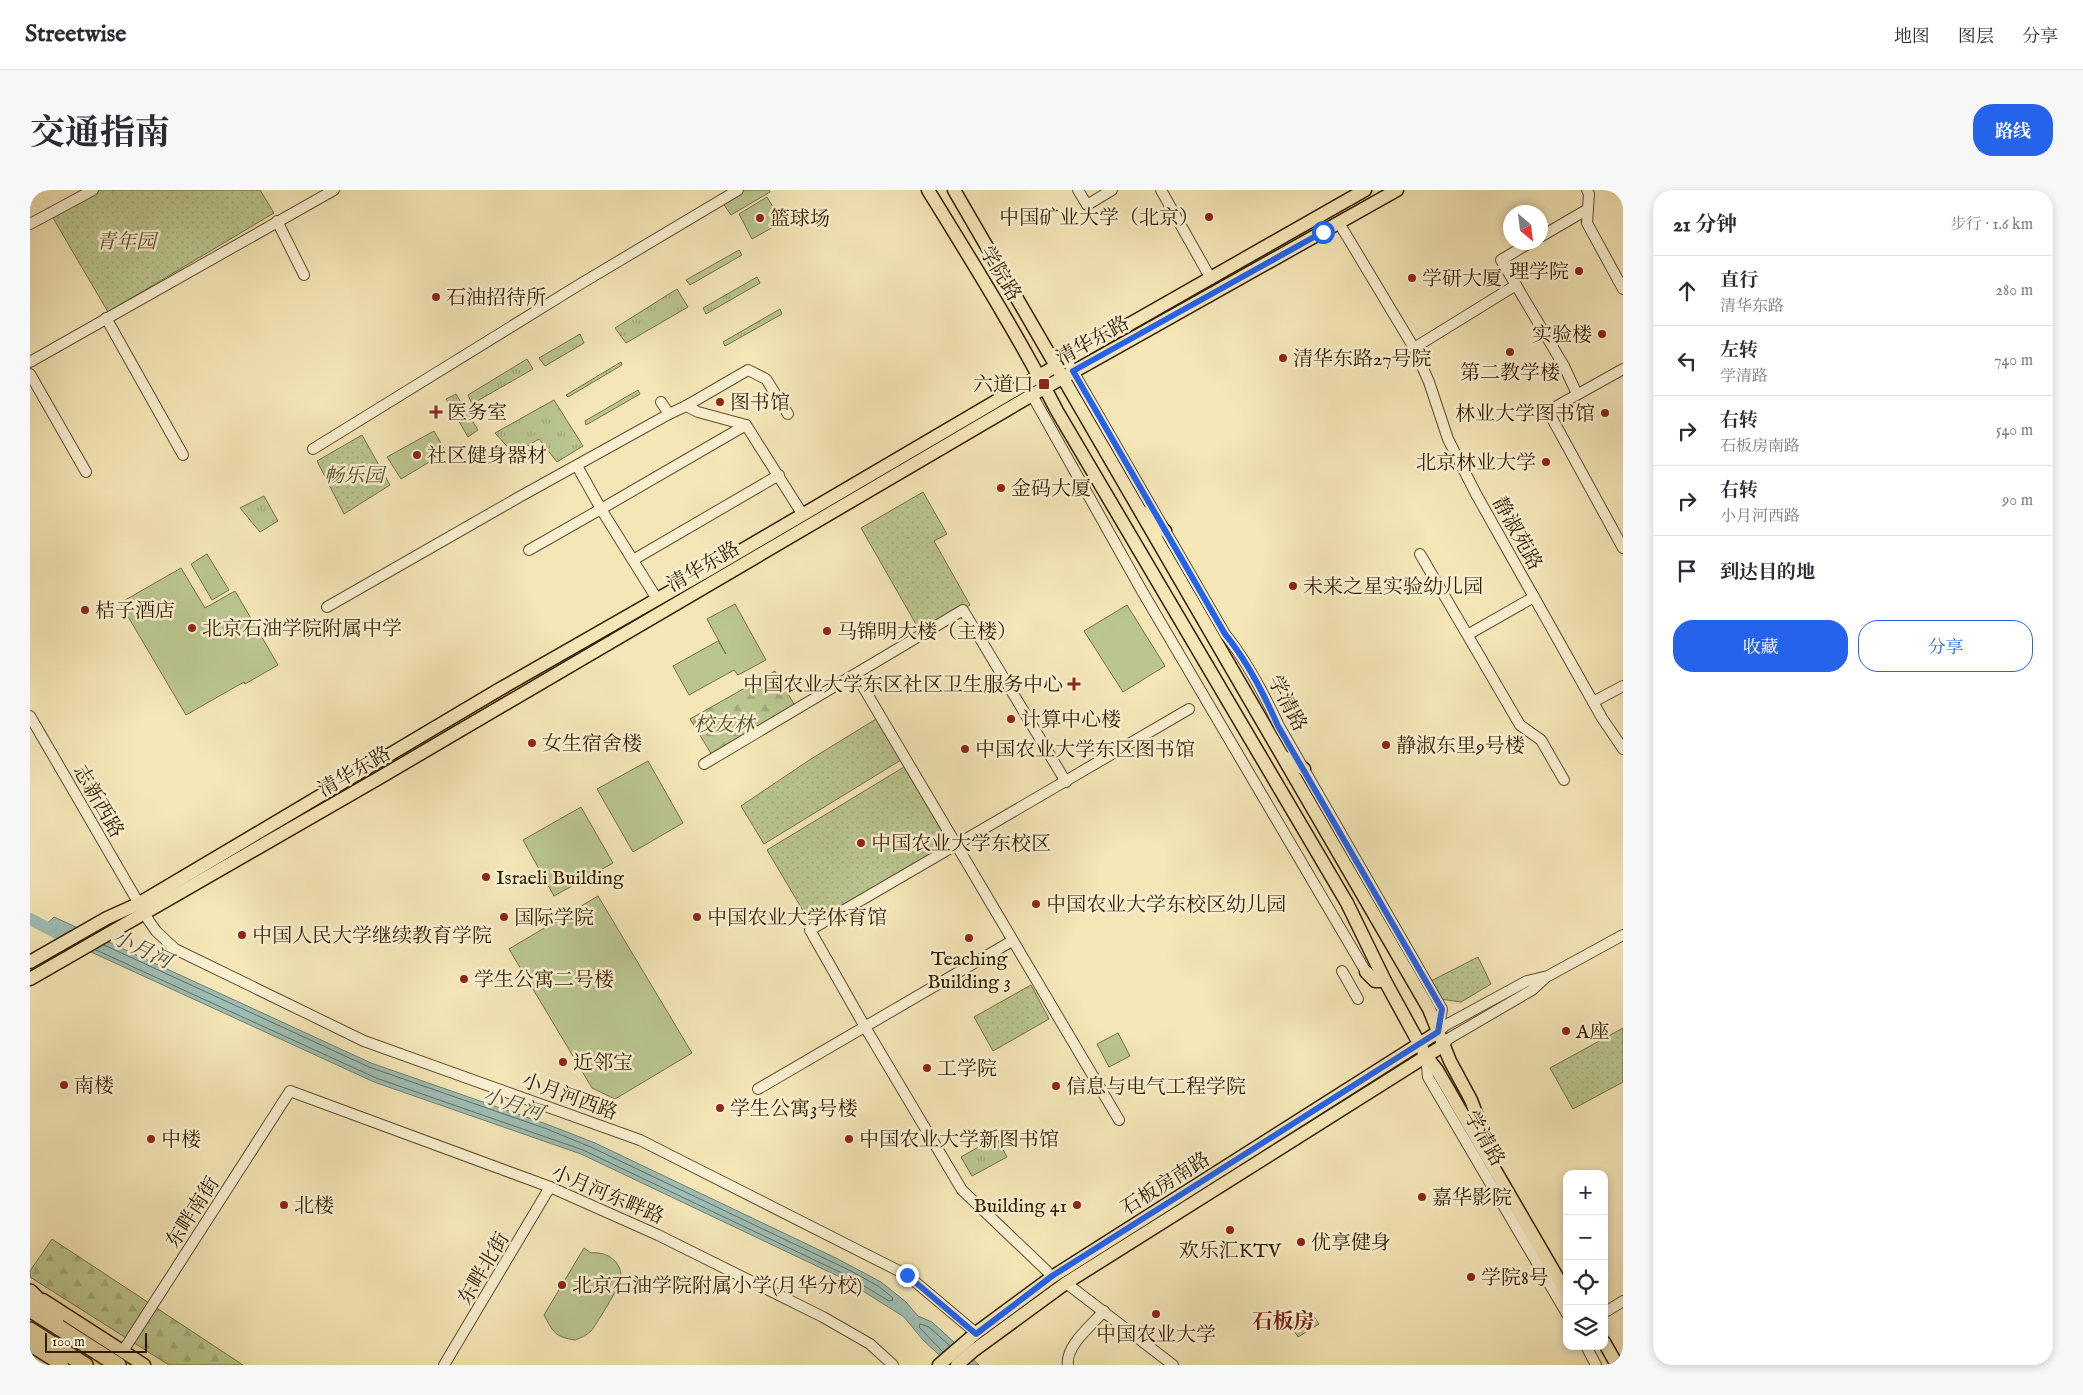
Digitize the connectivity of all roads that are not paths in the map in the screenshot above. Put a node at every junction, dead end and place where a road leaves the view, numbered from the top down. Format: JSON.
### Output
{"nodes":[{"id":1,"x":93,"y":190,"type":"edge"},
{"id":2,"x":334,"y":190,"type":"edge"},
{"id":3,"x":738,"y":190,"type":"edge"},
{"id":4,"x":928,"y":190,"type":"edge"},
{"id":5,"x":954,"y":190,"type":"edge"},
{"id":6,"x":1078,"y":190,"type":"edge"},
{"id":7,"x":1112,"y":190,"type":"edge"},
{"id":8,"x":1161,"y":190,"type":"edge"},
{"id":9,"x":1365,"y":190,"type":"edge"},
{"id":10,"x":1397,"y":190,"type":"edge"},
{"id":11,"x":1587,"y":190,"type":"edge"},
{"id":12,"x":1341,"y":204,"type":"junction"},
{"id":13,"x":1588,"y":208,"type":"junction"},
{"id":14,"x":1322,"y":214,"type":"junction"},
{"id":15,"x":277,"y":221,"type":"junction"},
{"id":16,"x":1339,"y":223,"type":"junction"},
{"id":17,"x":30,"y":224,"type":"edge"},
{"id":18,"x":1548,"y":232,"type":"edge"},
{"id":19,"x":1518,"y":250,"type":"edge"},
{"id":20,"x":304,"y":276,"type":"dead end"},
{"id":21,"x":1211,"y":278,"type":"junction"},
{"id":22,"x":1516,"y":285,"type":"junction"},
{"id":23,"x":1623,"y":289,"type":"edge"},
{"id":24,"x":106,"y":318,"type":"junction"},
{"id":25,"x":1414,"y":348,"type":"junction"},
{"id":26,"x":30,"y":362,"type":"edge"},
{"id":27,"x":1061,"y":363,"type":"junction"},
{"id":28,"x":1623,"y":369,"type":"edge"},
{"id":29,"x":30,"y":374,"type":"edge"},
{"id":30,"x":1068,"y":374,"type":"junction"},
{"id":31,"x":1042,"y":382,"type":"junction"},
{"id":32,"x":1577,"y":394,"type":"junction"},
{"id":33,"x":1032,"y":395,"type":"junction"},
{"id":34,"x":661,"y":402,"type":"dead end"},
{"id":35,"x":686,"y":406,"type":"junction"},
{"id":36,"x":669,"y":414,"type":"junction"},
{"id":37,"x":788,"y":414,"type":"dead end"},
{"id":38,"x":746,"y":425,"type":"junction"},
{"id":39,"x":314,"y":449,"type":"dead end"},
{"id":40,"x":183,"y":455,"type":"dead end"},
{"id":41,"x":577,"y":466,"type":"junction"},
{"id":42,"x":86,"y":472,"type":"dead end"},
{"id":43,"x":780,"y":475,"type":"junction"},
{"id":44,"x":1138,"y":508,"type":"junction"},
{"id":45,"x":601,"y":509,"type":"junction"},
{"id":46,"x":803,"y":515,"type":"junction"},
{"id":47,"x":1165,"y":531,"type":"junction"},
{"id":48,"x":1623,"y":548,"type":"edge"},
{"id":49,"x":529,"y":550,"type":"dead end"},
{"id":50,"x":1420,"y":554,"type":"dead end"},
{"id":51,"x":632,"y":560,"type":"junction"},
{"id":52,"x":1534,"y":597,"type":"junction"},
{"id":53,"x":657,"y":599,"type":"junction"},
{"id":54,"x":327,"y":607,"type":"dead end"},
{"id":55,"x":1469,"y":634,"type":"junction"},
{"id":56,"x":856,"y":675,"type":"junction"},
{"id":57,"x":1623,"y":686,"type":"edge"},
{"id":58,"x":1593,"y":702,"type":"junction"},
{"id":59,"x":1189,"y":709,"type":"dead end"},
{"id":60,"x":30,"y":716,"type":"edge"},
{"id":61,"x":1623,"y":749,"type":"edge"},
{"id":62,"x":1284,"y":757,"type":"junction"},
{"id":63,"x":704,"y":764,"type":"dead end"},
{"id":64,"x":371,"y":765,"type":"junction"},
{"id":65,"x":1304,"y":770,"type":"junction"},
{"id":66,"x":379,"y":778,"type":"junction"},
{"id":67,"x":1564,"y":780,"type":"dead end"},
{"id":68,"x":1066,"y":782,"type":"junction"},
{"id":69,"x":956,"y":846,"type":"junction"},
{"id":70,"x":141,"y":909,"type":"junction"},
{"id":71,"x":1623,"y":936,"type":"edge"},
{"id":72,"x":1012,"y":941,"type":"junction"},
{"id":73,"x":30,"y":962,"type":"edge"},
{"id":74,"x":1342,"y":971,"type":"dead end"},
{"id":75,"x":1366,"y":972,"type":"joint"},
{"id":76,"x":1548,"y":976,"type":"junction"},
{"id":77,"x":30,"y":979,"type":"edge"},
{"id":78,"x":1386,"y":982,"type":"junction"},
{"id":79,"x":1358,"y":999,"type":"dead end"},
{"id":80,"x":865,"y":1027,"type":"junction"},
{"id":81,"x":1438,"y":1032,"type":"junction"},
{"id":82,"x":1420,"y":1044,"type":"junction"},
{"id":83,"x":1444,"y":1045,"type":"junction"},
{"id":84,"x":1426,"y":1056,"type":"junction"},
{"id":85,"x":758,"y":1089,"type":"dead end"},
{"id":86,"x":290,"y":1092,"type":"joint"},
{"id":87,"x":1119,"y":1120,"type":"dead end"},
{"id":88,"x":550,"y":1187,"type":"junction"},
{"id":89,"x":1506,"y":1210,"type":"junction"},
{"id":90,"x":1519,"y":1213,"type":"junction"},
{"id":91,"x":1047,"y":1271,"type":"dead end"},
{"id":92,"x":1563,"y":1271,"type":"edge"},
{"id":93,"x":1066,"y":1283,"type":"junction"},
{"id":94,"x":1563,"y":1287,"type":"edge"},
{"id":95,"x":30,"y":1291,"type":"edge"},
{"id":96,"x":1623,"y":1301,"type":"edge"},
{"id":97,"x":1563,"y":1307,"type":"edge"},
{"id":98,"x":30,"y":1309,"type":"edge"},
{"id":99,"x":1608,"y":1310,"type":"edge"},
{"id":100,"x":1104,"y":1311,"type":"junction"},
{"id":101,"x":30,"y":1330,"type":"edge"},
{"id":102,"x":976,"y":1334,"type":"junction"},
{"id":103,"x":76,"y":1338,"type":"junction"},
{"id":104,"x":30,"y":1344,"type":"edge"},
{"id":105,"x":968,"y":1347,"type":"junction"},
{"id":106,"x":1608,"y":1349,"type":"edge"},
{"id":107,"x":1588,"y":1350,"type":"edge"},
{"id":108,"x":1599,"y":1350,"type":"edge"},
{"id":109,"x":121,"y":1358,"type":"edge"},
{"id":110,"x":62,"y":1365,"type":"edge"},
{"id":111,"x":85,"y":1365,"type":"edge"},
{"id":112,"x":144,"y":1365,"type":"edge"},
{"id":113,"x":444,"y":1365,"type":"edge"},
{"id":114,"x":893,"y":1365,"type":"edge"},
{"id":115,"x":939,"y":1365,"type":"edge"},
{"id":116,"x":957,"y":1365,"type":"edge"},
{"id":117,"x":1068,"y":1365,"type":"edge"},
{"id":118,"x":1173,"y":1365,"type":"edge"},
{"id":119,"x":1596,"y":1365,"type":"edge"},
{"id":120,"x":1608,"y":1365,"type":"edge"},
{"id":121,"x":1618,"y":1365,"type":"edge"}],
"edges":[{"from":1,"to":17,"type":"street"},
{"from":2,"to":15,"type":"street"},
{"from":3,"to":39,"type":"street"},
{"from":4,"to":31,"type":"main road","name":"学院路"},
{"from":5,"to":27,"type":"main road","name":"学院路"},
{"from":6,"to":7,"type":"street"},
{"from":8,"to":21,"type":"street"},
{"from":9,"to":12,"type":"main road","name":"清华东路"},
{"from":10,"to":16,"type":"main road","name":"清华东路"},
{"from":11,"to":13,"type":"street"},
{"from":12,"to":14,"type":"main road","name":"清华东路"},
{"from":12,"to":16,"type":"main road"},
{"from":13,"to":18,"type":"street"},
{"from":13,"to":23,"type":"street"},
{"from":14,"to":16,"type":"main road"},
{"from":14,"to":21,"type":"main road","name":"清华东路"},
{"from":15,"to":20,"type":"street"},
{"from":15,"to":24,"type":"street"},
{"from":16,"to":25,"type":"street","name":"静淑苑路"},
{"from":16,"to":30,"type":"main road","name":"清华东路"},
{"from":19,"to":22,"type":"street"},
{"from":21,"to":27,"type":"main road","name":"清华东路"},
{"from":22,"to":25,"type":"street"},
{"from":22,"to":32,"type":"street"},
{"from":24,"to":26,"type":"street"},
{"from":24,"to":40,"type":"street"},
{"from":25,"to":52,"type":"street","name":"静淑苑路"},
{"from":27,"to":30,"type":"main road","name":"学院路"},
{"from":27,"to":31,"type":"main road","name":"清华东路"},
{"from":28,"to":32,"type":"street"},
{"from":29,"to":42,"type":"street"},
{"from":30,"to":31,"type":"main road","name":"清华东路"},
{"from":30,"to":44,"type":"main road","name":"学清路"},
{"from":30,"to":47,"type":"street","name":"学清路"},
{"from":31,"to":33,"type":"main road","name":"清华东路"},
{"from":31,"to":46,"type":"main road","name":"清华东路"},
{"from":31,"to":78,"type":"main road","name":"学清路"},
{"from":32,"to":48,"type":"street"},
{"from":33,"to":66,"type":"main road","name":"清华东路"},
{"from":33,"to":75,"type":"street"},
{"from":34,"to":36,"type":"street"},
{"from":35,"to":36,"type":"street"},
{"from":35,"to":37,"type":"street"},
{"from":35,"to":38,"type":"street"},
{"from":36,"to":41,"type":"street"},
{"from":38,"to":43,"type":"street"},
{"from":38,"to":45,"type":"street"},
{"from":41,"to":45,"type":"street"},
{"from":41,"to":54,"type":"street"},
{"from":43,"to":46,"type":"street"},
{"from":43,"to":51,"type":"street"},
{"from":44,"to":47,"type":"main road"},
{"from":44,"to":62,"type":"main road","name":"学清路"},
{"from":45,"to":49,"type":"street"},
{"from":45,"to":51,"type":"street"},
{"from":46,"to":53,"type":"main road","name":"清华东路"},
{"from":47,"to":65,"type":"street","name":"学清路"},
{"from":50,"to":55,"type":"street"},
{"from":51,"to":53,"type":"street"},
{"from":52,"to":55,"type":"street"},
{"from":52,"to":58,"type":"street","name":"静淑苑路"},
{"from":53,"to":64,"type":"main road","name":"清华东路"},
{"from":55,"to":67,"type":"street"},
{"from":56,"to":63,"type":"street"},
{"from":56,"to":68,"type":"street"},
{"from":56,"to":69,"type":"street"},
{"from":57,"to":58,"type":"street"},
{"from":58,"to":61,"type":"street","name":"静淑苑路"},
{"from":59,"to":68,"type":"street"},
{"from":60,"to":70,"type":"street","name":"志新西路"},
{"from":62,"to":65,"type":"main road"},
{"from":62,"to":81,"type":"main road","name":"学清路"},
{"from":64,"to":66,"type":"main road"},
{"from":64,"to":70,"type":"main road","name":"清华东路"},
{"from":65,"to":81,"type":"street","name":"学清路"},
{"from":66,"to":70,"type":"main road","name":"清华东路"},
{"from":68,"to":69,"type":"street"},
{"from":69,"to":72,"type":"street"},
{"from":69,"to":80,"type":"street"},
{"from":70,"to":73,"type":"main road","name":"清华东路"},
{"from":70,"to":77,"type":"main road","name":"清华东路"},
{"from":70,"to":102,"type":"street","name":"小月河西路"},
{"from":71,"to":76,"type":"street"},
{"from":72,"to":80,"type":"street"},
{"from":72,"to":87,"type":"street"},
{"from":74,"to":79,"type":"street"},
{"from":75,"to":78,"type":"main road"},
{"from":76,"to":81,"type":"street"},
{"from":76,"to":83,"type":"street"},
{"from":78,"to":82,"type":"main road","name":"学清路"},
{"from":80,"to":85,"type":"street"},
{"from":80,"to":91,"type":"street"},
{"from":81,"to":82,"type":"main road","name":"石板房南路"},
{"from":81,"to":83,"type":"main road","name":"学清路"},
{"from":82,"to":84,"type":"main road","name":"学清路"},
{"from":82,"to":102,"type":"main road","name":"石板房南路"},
{"from":83,"to":84,"type":"main road","name":"石板房南路"},
{"from":83,"to":92,"type":"main road","name":"学清路"},
{"from":84,"to":89,"type":"street","name":"学清路"},
{"from":84,"to":90,"type":"main road","name":"学清路"},
{"from":84,"to":93,"type":"main road","name":"石板房南路"},
{"from":86,"to":88,"type":"street","name":"小月河东畔路"},
{"from":86,"to":109,"type":"street","name":"东畔南街"},
{"from":88,"to":113,"type":"street","name":"东畔北街"},
{"from":88,"to":114,"type":"street","name":"小月河东畔路"},
{"from":89,"to":90,"type":"main road"},
{"from":89,"to":97,"type":"street","name":"学清路"},
{"from":90,"to":94,"type":"main road","name":"学清路"},
{"from":93,"to":100,"type":"street"},
{"from":93,"to":105,"type":"main road","name":"石板房南路"},
{"from":95,"to":103,"type":"highway"},
{"from":95,"to":109,"type":"main road"},
{"from":96,"to":99,"type":"street"},
{"from":98,"to":103,"type":"highway"},
{"from":100,"to":117,"type":"street"},
{"from":100,"to":118,"type":"street"},
{"from":101,"to":111,"type":"highway"},
{"from":102,"to":105,"type":"main road","name":"石板房南路"},
{"from":103,"to":109,"type":"highway"},
{"from":104,"to":110,"type":"main road"},
{"from":105,"to":115,"type":"main road","name":"石板房南路"},
{"from":105,"to":116,"type":"main road","name":"石板房南路"},
{"from":106,"to":121,"type":"main road"},
{"from":107,"to":119,"type":"street"},
{"from":108,"to":120,"type":"main road"},
{"from":109,"to":112,"type":"main road"}]}
